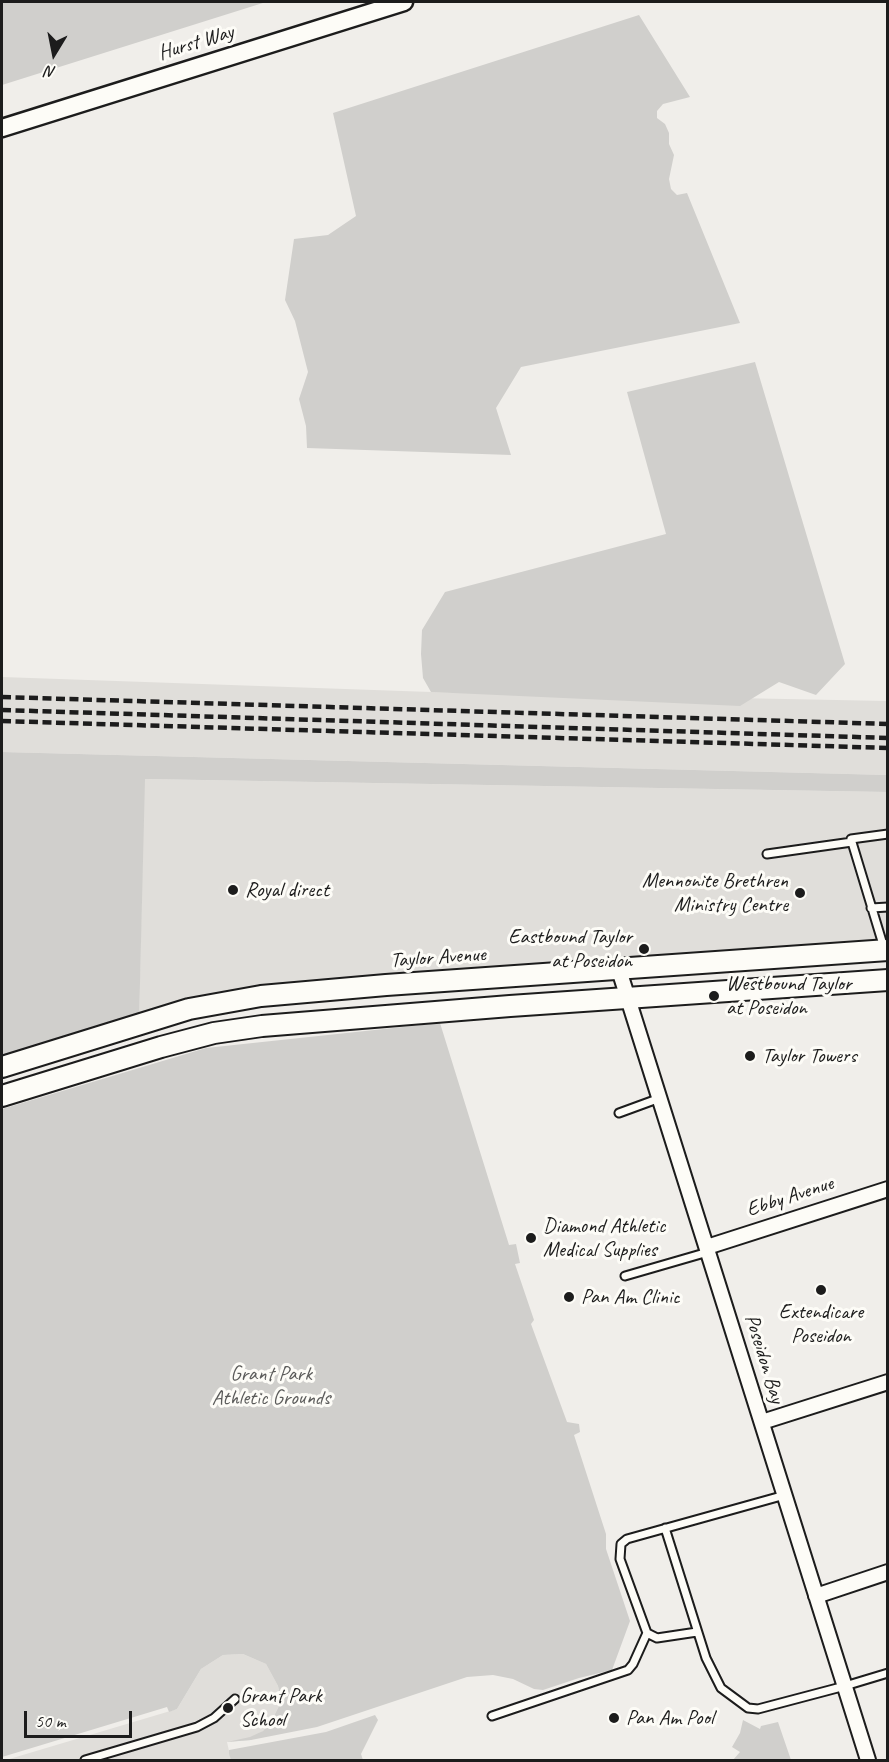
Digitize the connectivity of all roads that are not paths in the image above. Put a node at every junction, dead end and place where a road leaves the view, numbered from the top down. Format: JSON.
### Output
{"nodes":[{"id":1,"x":404,"y":2,"type":"edge"},
{"id":2,"x":2,"y":128,"type":"edge"},
{"id":3,"x":888,"y":834,"type":"edge"},
{"id":4,"x":852,"y":842,"type":"junction"},
{"id":5,"x":767,"y":854,"type":"dead end"},
{"id":6,"x":888,"y":907,"type":"edge"},
{"id":7,"x":872,"y":908,"type":"junction"},
{"id":8,"x":886,"y":950,"type":"edge"},
{"id":9,"x":620,"y":970,"type":"junction"},
{"id":10,"x":888,"y":980,"type":"edge"},
{"id":11,"x":628,"y":998,"type":"junction"},
{"id":12,"x":2,"y":1067,"type":"edge"},
{"id":13,"x":2,"y":1096,"type":"edge"},
{"id":14,"x":660,"y":1098,"type":"junction"},
{"id":15,"x":619,"y":1113,"type":"dead end"},
{"id":16,"x":888,"y":1189,"type":"edge"},
{"id":17,"x":707,"y":1249,"type":"junction"},
{"id":18,"x":625,"y":1276,"type":"dead end"},
{"id":19,"x":888,"y":1382,"type":"edge"},
{"id":20,"x":762,"y":1422,"type":"junction"},
{"id":21,"x":785,"y":1495,"type":"junction"},
{"id":22,"x":665,"y":1528,"type":"junction"},
{"id":23,"x":888,"y":1572,"type":"edge"},
{"id":24,"x":816,"y":1596,"type":"junction"},
{"id":25,"x":697,"y":1632,"type":"junction"},
{"id":26,"x":648,"y":1633,"type":"junction"},
{"id":27,"x":888,"y":1672,"type":"edge"},
{"id":28,"x":845,"y":1686,"type":"junction"},
{"id":29,"x":236,"y":1699,"type":"dead end"},
{"id":30,"x":492,"y":1716,"type":"dead end"},
{"id":31,"x":85,"y":1761,"type":"edge"},
{"id":32,"x":868,"y":1761,"type":"edge"}],
"edges":[{"from":1,"to":2,"type":"street","name":"Hurst Way"},
{"from":3,"to":4,"type":"lane"},
{"from":4,"to":5,"type":"lane"},
{"from":4,"to":7,"type":"lane"},
{"from":6,"to":7,"type":"lane"},
{"from":7,"to":8,"type":"lane"},
{"from":8,"to":9,"type":"main road","name":"Taylor Avenue"},
{"from":9,"to":11,"type":"street","name":"Poseidon Bay"},
{"from":9,"to":12,"type":"main road","name":"Taylor Avenue"},
{"from":10,"to":11,"type":"main road"},
{"from":11,"to":13,"type":"main road"},
{"from":11,"to":14,"type":"street","name":"Poseidon Bay"},
{"from":14,"to":15,"type":"lane"},
{"from":14,"to":17,"type":"street","name":"Poseidon Bay"},
{"from":16,"to":17,"type":"street","name":"Ebby Avenue"},
{"from":17,"to":18,"type":"lane"},
{"from":17,"to":20,"type":"street","name":"Poseidon Bay"},
{"from":19,"to":20,"type":"street"},
{"from":20,"to":21,"type":"street","name":"Poseidon Bay"},
{"from":21,"to":22,"type":"lane"},
{"from":21,"to":24,"type":"street","name":"Poseidon Bay"},
{"from":22,"to":25,"type":"lane"},
{"from":22,"to":26,"type":"lane"},
{"from":23,"to":24,"type":"street"},
{"from":24,"to":28,"type":"street","name":"Poseidon Bay"},
{"from":25,"to":26,"type":"lane"},
{"from":25,"to":28,"type":"lane"},
{"from":26,"to":30,"type":"lane"},
{"from":27,"to":28,"type":"lane"},
{"from":28,"to":32,"type":"street","name":"Poseidon Bay"},
{"from":29,"to":31,"type":"lane"}]}
